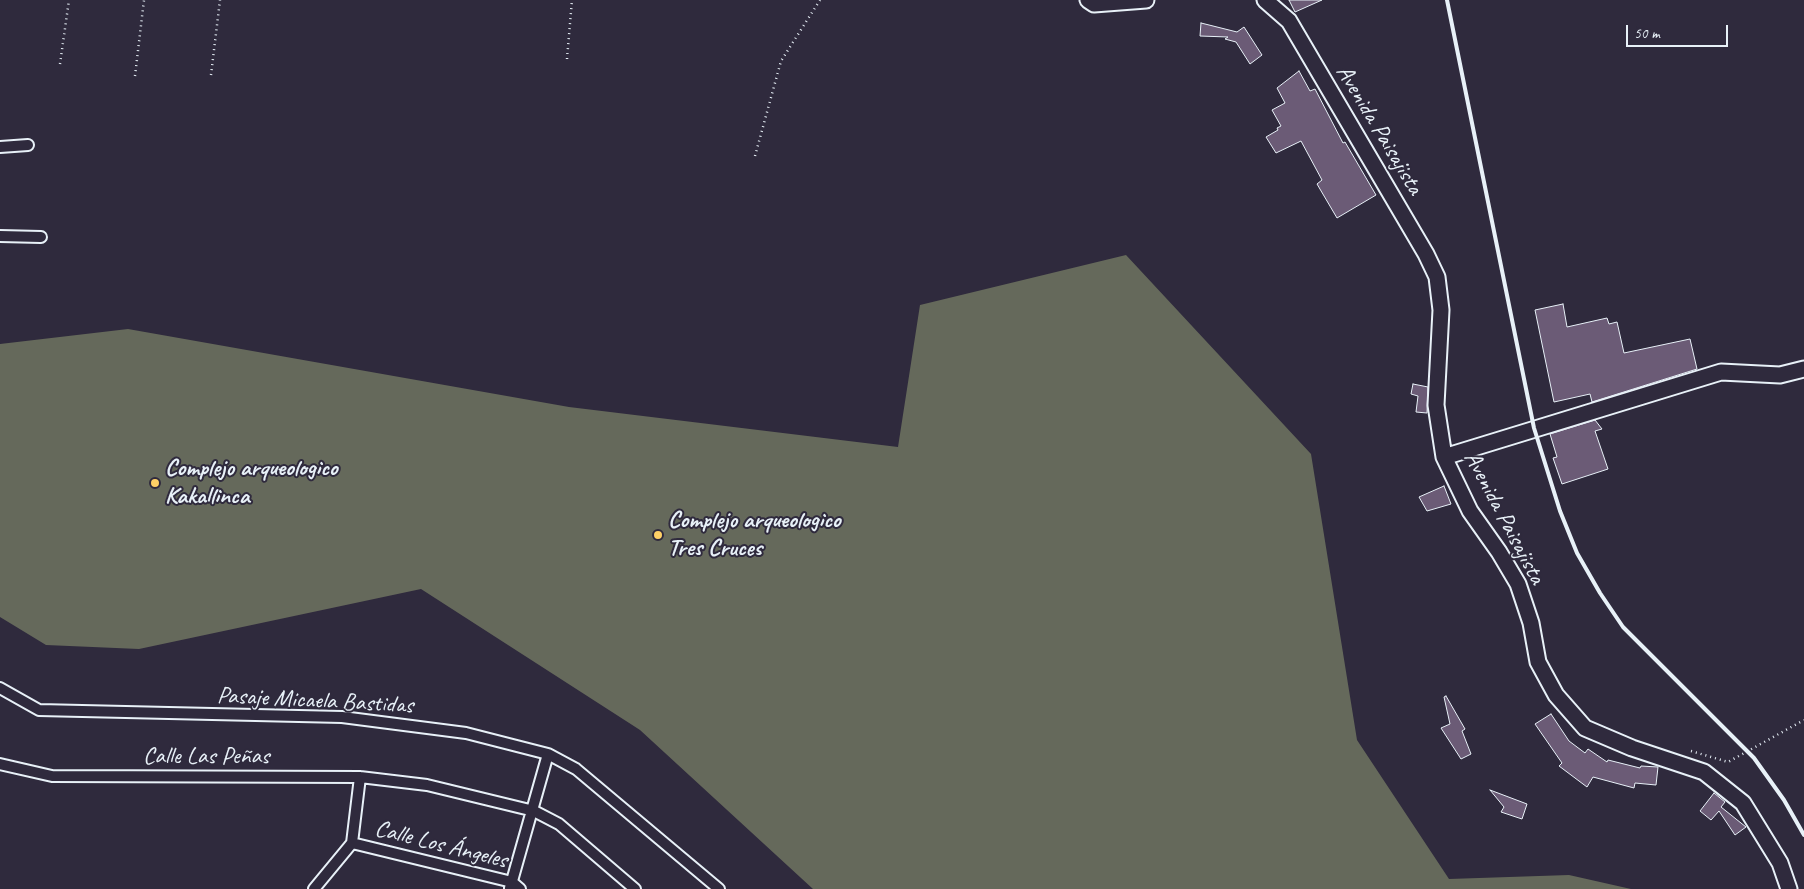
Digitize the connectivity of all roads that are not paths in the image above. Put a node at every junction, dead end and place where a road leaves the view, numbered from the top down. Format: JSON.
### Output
{"nodes":[{"id":1,"x":1088,"y":0,"type":"edge"},
{"id":2,"x":1146,"y":0,"type":"edge"},
{"id":3,"x":1265,"y":0,"type":"edge"},
{"id":4,"x":28,"y":145,"type":"dead end"},
{"id":5,"x":0,"y":147,"type":"edge"},
{"id":6,"x":0,"y":236,"type":"edge"},
{"id":7,"x":41,"y":237,"type":"dead end"},
{"id":8,"x":1804,"y":369,"type":"edge"},
{"id":9,"x":1444,"y":458,"type":"junction"},
{"id":10,"x":0,"y":688,"type":"edge"},
{"id":11,"x":548,"y":754,"type":"junction"},
{"id":12,"x":0,"y":764,"type":"edge"},
{"id":13,"x":360,"y":777,"type":"junction"},
{"id":14,"x":534,"y":810,"type":"junction"},
{"id":15,"x":352,"y":843,"type":"junction"},
{"id":16,"x":514,"y":887,"type":"edge"},
{"id":17,"x":314,"y":889,"type":"edge"},
{"id":18,"x":635,"y":889,"type":"edge"},
{"id":19,"x":719,"y":889,"type":"edge"},
{"id":20,"x":1789,"y":889,"type":"edge"}],
"edges":[{"from":1,"to":2,"type":"main road"},
{"from":3,"to":9,"type":"main road","name":"Avenida Paisajista"},
{"from":4,"to":5,"type":"street"},
{"from":6,"to":7,"type":"street"},
{"from":8,"to":9,"type":"main road"},
{"from":9,"to":20,"type":"main road","name":"Avenida Paisajista"},
{"from":10,"to":11,"type":"street","name":"Pasaje Micaela Bastidas"},
{"from":11,"to":14,"type":"street"},
{"from":11,"to":19,"type":"street","name":"Pasaje Micaela Bastidas"},
{"from":12,"to":13,"type":"street","name":"Calle Las Peñas"},
{"from":13,"to":14,"type":"street","name":"Calle Las Peñas"},
{"from":13,"to":15,"type":"street"},
{"from":14,"to":16,"type":"street"},
{"from":14,"to":18,"type":"street","name":"Calle Las Peñas"},
{"from":15,"to":16,"type":"street","name":"Calle Los Ángeles"},
{"from":15,"to":17,"type":"street"}]}
